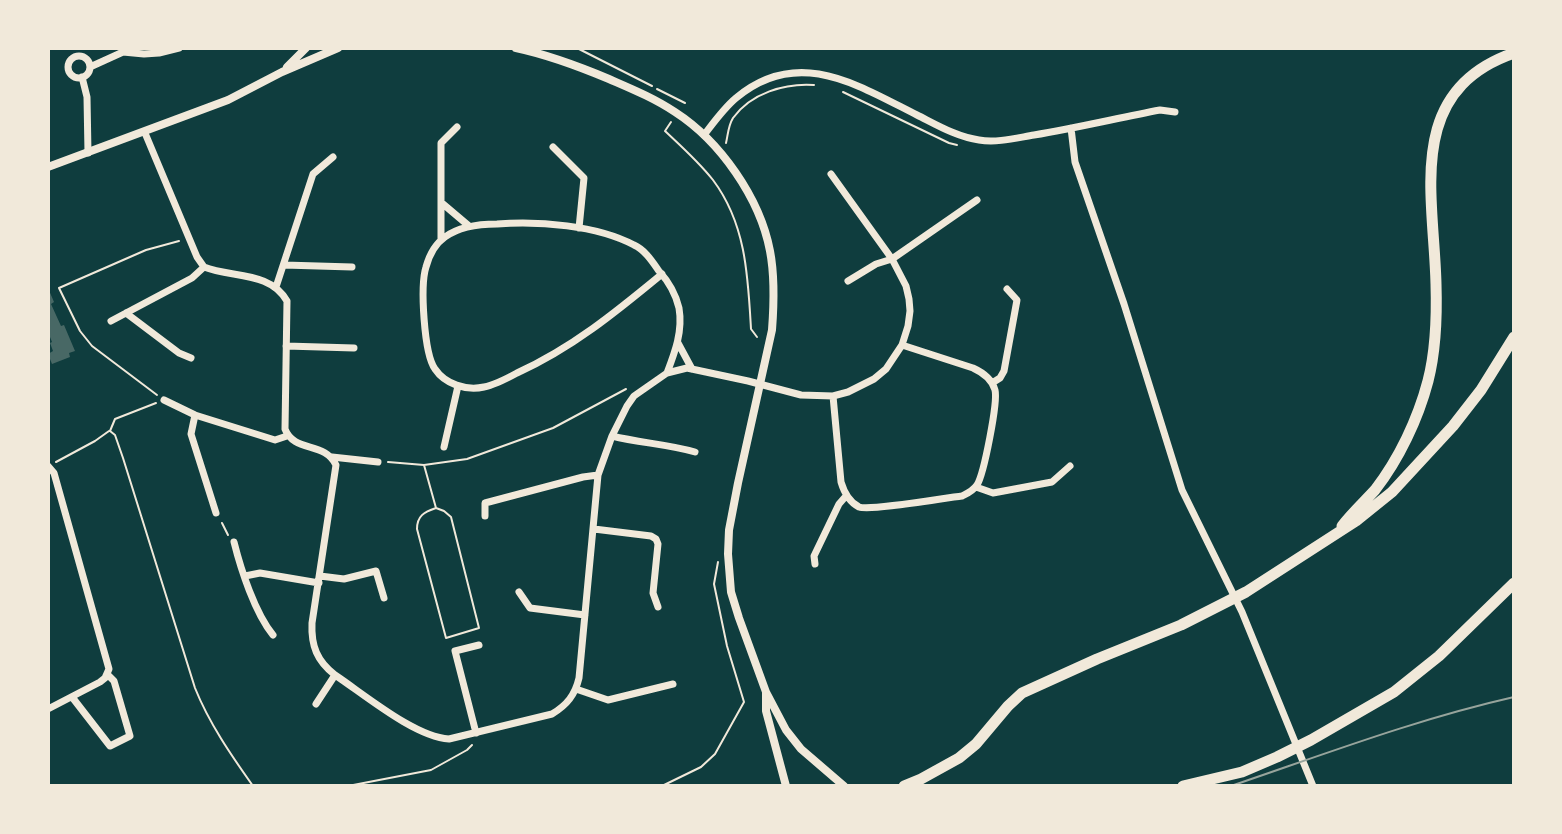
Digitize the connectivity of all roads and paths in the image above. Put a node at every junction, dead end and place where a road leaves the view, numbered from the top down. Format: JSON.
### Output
{"nodes":[{"id":1,"x":179,"y":48,"type":"edge"},
{"id":2,"x":306,"y":48,"type":"edge"},
{"id":3,"x":338,"y":48,"type":"edge"},
{"id":4,"x":516,"y":48,"type":"edge"},
{"id":5,"x":535,"y":48,"type":"edge"},
{"id":6,"x":577,"y":48,"type":"edge"},
{"id":7,"x":1514,"y":53,"type":"edge"},
{"id":8,"x":544,"y":54,"type":"junction"},
{"id":9,"x":90,"y":67,"type":"junction"},
{"id":10,"x":282,"y":72,"type":"junction"},
{"id":11,"x":82,"y":77,"type":"junction"},
{"id":12,"x":819,"y":85,"type":"dead end"},
{"id":13,"x":837,"y":89,"type":"dead end"},
{"id":14,"x":685,"y":103,"type":"dead end"},
{"id":15,"x":1175,"y":112,"type":"dead end"},
{"id":16,"x":674,"y":118,"type":"dead end"},
{"id":17,"x":457,"y":127,"type":"dead end"},
{"id":18,"x":1071,"y":128,"type":"junction"},
{"id":19,"x":145,"y":133,"type":"junction"},
{"id":20,"x":704,"y":135,"type":"junction"},
{"id":21,"x":553,"y":147,"type":"dead end"},
{"id":22,"x":962,"y":147,"type":"dead end"},
{"id":23,"x":88,"y":153,"type":"junction"},
{"id":24,"x":723,"y":156,"type":"junction"},
{"id":25,"x":333,"y":157,"type":"dead end"},
{"id":26,"x":48,"y":167,"type":"edge"},
{"id":27,"x":831,"y":174,"type":"dead end"},
{"id":28,"x":977,"y":200,"type":"dead end"},
{"id":29,"x":442,"y":204,"type":"junction"},
{"id":30,"x":469,"y":226,"type":"junction"},
{"id":31,"x":579,"y":228,"type":"junction"},
{"id":32,"x":189,"y":238,"type":"junction"},
{"id":33,"x":441,"y":240,"type":"junction"},
{"id":34,"x":892,"y":259,"type":"junction"},
{"id":35,"x":284,"y":265,"type":"junction"},
{"id":36,"x":204,"y":267,"type":"junction"},
{"id":37,"x":352,"y":267,"type":"dead end"},
{"id":38,"x":662,"y":274,"type":"junction"},
{"id":39,"x":848,"y":281,"type":"dead end"},
{"id":40,"x":276,"y":287,"type":"junction"},
{"id":41,"x":1007,"y":289,"type":"dead end"},
{"id":42,"x":126,"y":313,"type":"junction"},
{"id":43,"x":111,"y":321,"type":"dead end"},
{"id":44,"x":757,"y":337,"type":"dead end"},
{"id":45,"x":1514,"y":337,"type":"edge"},
{"id":46,"x":678,"y":343,"type":"junction"},
{"id":47,"x":902,"y":345,"type":"junction"},
{"id":48,"x":286,"y":346,"type":"junction"},
{"id":49,"x":354,"y":348,"type":"dead end"},
{"id":50,"x":191,"y":358,"type":"dead end"},
{"id":51,"x":692,"y":369,"type":"junction"},
{"id":52,"x":667,"y":373,"type":"junction"},
{"id":53,"x":992,"y":383,"type":"junction"},
{"id":54,"x":760,"y":384,"type":"junction"},
{"id":55,"x":458,"y":386,"type":"junction"},
{"id":56,"x":643,"y":388,"type":"junction"},
{"id":57,"x":833,"y":396,"type":"junction"},
{"id":58,"x":164,"y":400,"type":"junction"},
{"id":59,"x":195,"y":415,"type":"junction"},
{"id":60,"x":110,"y":431,"type":"junction"},
{"id":61,"x":287,"y":436,"type":"junction"},
{"id":62,"x":612,"y":436,"type":"junction"},
{"id":63,"x":444,"y":447,"type":"dead end"},
{"id":64,"x":695,"y":452,"type":"dead end"},
{"id":65,"x":332,"y":457,"type":"junction"},
{"id":66,"x":378,"y":462,"type":"joint"},
{"id":67,"x":424,"y":465,"type":"junction"},
{"id":68,"x":49,"y":466,"type":"edge"},
{"id":69,"x":1070,"y":466,"type":"dead end"},
{"id":70,"x":598,"y":475,"type":"junction"},
{"id":71,"x":976,"y":487,"type":"junction"},
{"id":72,"x":846,"y":496,"type":"junction"},
{"id":73,"x":436,"y":508,"type":"junction"},
{"id":74,"x":216,"y":513,"type":"joint"},
{"id":75,"x":485,"y":516,"type":"dead end"},
{"id":76,"x":594,"y":529,"type":"junction"},
{"id":77,"x":1336,"y":533,"type":"junction"},
{"id":78,"x":234,"y":542,"type":"joint"},
{"id":79,"x":815,"y":564,"type":"dead end"},
{"id":80,"x":245,"y":576,"type":"junction"},
{"id":81,"x":319,"y":580,"type":"junction"},
{"id":82,"x":1512,"y":587,"type":"edge"},
{"id":83,"x":519,"y":592,"type":"dead end"},
{"id":84,"x":384,"y":598,"type":"dead end"},
{"id":85,"x":658,"y":607,"type":"dead end"},
{"id":86,"x":585,"y":615,"type":"junction"},
{"id":87,"x":273,"y":635,"type":"dead end"},
{"id":88,"x":479,"y":645,"type":"dead end"},
{"id":89,"x":107,"y":674,"type":"junction"},
{"id":90,"x":335,"y":675,"type":"junction"},
{"id":91,"x":673,"y":684,"type":"dead end"},
{"id":92,"x":576,"y":689,"type":"junction"},
{"id":93,"x":766,"y":692,"type":"junction"},
{"id":94,"x":72,"y":697,"type":"junction"},
{"id":95,"x":744,"y":702,"type":"dead end"},
{"id":96,"x":316,"y":704,"type":"dead end"},
{"id":97,"x":48,"y":709,"type":"edge"},
{"id":98,"x":476,"y":733,"type":"junction"},
{"id":99,"x":253,"y":786,"type":"edge"},
{"id":100,"x":348,"y":786,"type":"edge"},
{"id":101,"x":662,"y":786,"type":"edge"},
{"id":102,"x":786,"y":786,"type":"edge"},
{"id":103,"x":844,"y":786,"type":"edge"},
{"id":104,"x":904,"y":786,"type":"edge"},
{"id":105,"x":1183,"y":786,"type":"edge"},
{"id":106,"x":1313,"y":786,"type":"edge"}],
"edges":[{"from":1,"to":9,"type":"street"},
{"from":2,"to":10,"type":"street"},
{"from":3,"to":10,"type":"street"},
{"from":4,"to":8,"type":"street"},
{"from":5,"to":8,"type":"street"},
{"from":6,"to":14,"type":"path"},
{"from":7,"to":77,"type":"highway"},
{"from":8,"to":20,"type":"street"},
{"from":9,"to":11,"type":"street"},
{"from":9,"to":11,"type":"street"},
{"from":10,"to":19,"type":"street"},
{"from":11,"to":23,"type":"street"},
{"from":12,"to":24,"type":"path"},
{"from":13,"to":22,"type":"path"},
{"from":15,"to":18,"type":"street"},
{"from":16,"to":44,"type":"path"},
{"from":17,"to":29,"type":"street"},
{"from":18,"to":20,"type":"street"},
{"from":18,"to":106,"type":"street"},
{"from":19,"to":23,"type":"street"},
{"from":19,"to":32,"type":"street"},
{"from":20,"to":24,"type":"street"},
{"from":21,"to":31,"type":"street"},
{"from":23,"to":26,"type":"street"},
{"from":24,"to":54,"type":"street"},
{"from":25,"to":35,"type":"street"},
{"from":27,"to":34,"type":"street"},
{"from":28,"to":34,"type":"street"},
{"from":29,"to":30,"type":"street"},
{"from":29,"to":33,"type":"street"},
{"from":30,"to":31,"type":"street"},
{"from":30,"to":33,"type":"street"},
{"from":31,"to":38,"type":"street"},
{"from":32,"to":36,"type":"street"},
{"from":32,"to":58,"type":"path"},
{"from":33,"to":55,"type":"street"},
{"from":34,"to":39,"type":"street"},
{"from":34,"to":47,"type":"street"},
{"from":35,"to":37,"type":"street"},
{"from":35,"to":40,"type":"street"},
{"from":36,"to":40,"type":"street"},
{"from":36,"to":42,"type":"street"},
{"from":38,"to":46,"type":"street"},
{"from":38,"to":55,"type":"street"},
{"from":40,"to":48,"type":"street"},
{"from":41,"to":53,"type":"street"},
{"from":42,"to":43,"type":"street"},
{"from":42,"to":50,"type":"street"},
{"from":45,"to":77,"type":"highway"},
{"from":46,"to":51,"type":"street"},
{"from":46,"to":52,"type":"street"},
{"from":47,"to":53,"type":"street"},
{"from":47,"to":57,"type":"street"},
{"from":48,"to":49,"type":"street"},
{"from":48,"to":61,"type":"street"},
{"from":51,"to":52,"type":"street"},
{"from":51,"to":54,"type":"street"},
{"from":52,"to":56,"type":"street"},
{"from":53,"to":71,"type":"street"},
{"from":54,"to":57,"type":"street"},
{"from":54,"to":93,"type":"street"},
{"from":55,"to":63,"type":"street"},
{"from":56,"to":62,"type":"street"},
{"from":56,"to":67,"type":"path"},
{"from":57,"to":72,"type":"street"},
{"from":58,"to":59,"type":"street"},
{"from":58,"to":60,"type":"path"},
{"from":59,"to":61,"type":"street"},
{"from":59,"to":74,"type":"street"},
{"from":60,"to":68,"type":"path"},
{"from":60,"to":99,"type":"path"},
{"from":61,"to":65,"type":"street"},
{"from":62,"to":64,"type":"street"},
{"from":62,"to":70,"type":"street"},
{"from":65,"to":66,"type":"street"},
{"from":65,"to":81,"type":"street"},
{"from":66,"to":67,"type":"path"},
{"from":67,"to":73,"type":"path"},
{"from":68,"to":89,"type":"street"},
{"from":69,"to":71,"type":"street"},
{"from":70,"to":75,"type":"street"},
{"from":70,"to":76,"type":"street"},
{"from":71,"to":72,"type":"street"},
{"from":72,"to":79,"type":"street"},
{"from":73,"to":73,"type":"path"},
{"from":74,"to":78,"type":"path"},
{"from":76,"to":85,"type":"street"},
{"from":76,"to":86,"type":"street"},
{"from":77,"to":104,"type":"highway"},
{"from":78,"to":80,"type":"street"},
{"from":80,"to":81,"type":"street"},
{"from":80,"to":87,"type":"street"},
{"from":81,"to":84,"type":"street"},
{"from":81,"to":90,"type":"street"},
{"from":82,"to":105,"type":"highway"},
{"from":83,"to":86,"type":"street"},
{"from":86,"to":92,"type":"street"},
{"from":88,"to":98,"type":"street"},
{"from":89,"to":94,"type":"street"},
{"from":89,"to":94,"type":"street"},
{"from":90,"to":96,"type":"street"},
{"from":90,"to":98,"type":"street"},
{"from":91,"to":92,"type":"street"},
{"from":92,"to":98,"type":"street"},
{"from":93,"to":102,"type":"street"},
{"from":93,"to":103,"type":"street"},
{"from":94,"to":97,"type":"street"},
{"from":95,"to":101,"type":"path"},
{"from":98,"to":100,"type":"path"}]}
